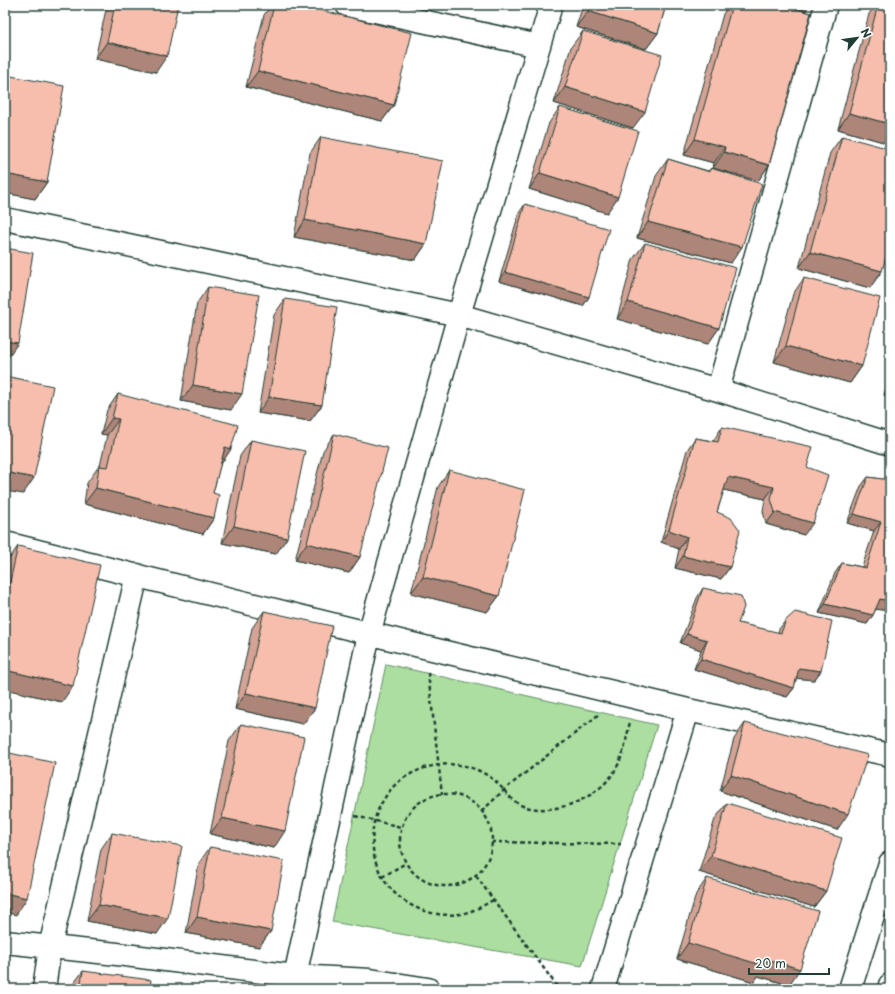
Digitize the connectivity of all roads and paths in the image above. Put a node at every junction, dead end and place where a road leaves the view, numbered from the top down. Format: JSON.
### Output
{"nodes":[{"id":1,"x":347,"y":5,"type":"edge"},
{"id":2,"x":551,"y":5,"type":"edge"},
{"id":3,"x":826,"y":5,"type":"edge"},
{"id":4,"x":539,"y":46,"type":"junction"},
{"id":5,"x":5,"y":219,"type":"edge"},
{"id":6,"x":459,"y":316,"type":"junction"},
{"id":7,"x":718,"y":390,"type":"junction"},
{"id":8,"x":890,"y":444,"type":"edge"},
{"id":9,"x":5,"y":542,"type":"edge"},
{"id":10,"x":136,"y":575,"type":"junction"},
{"id":11,"x":369,"y":634,"type":"junction"},
{"id":12,"x":424,"y":647,"type":"junction"},
{"id":13,"x":629,"y":696,"type":"junction"},
{"id":14,"x":688,"y":710,"type":"junction"},
{"id":15,"x":890,"y":755,"type":"edge"},
{"id":16,"x":439,"y":765,"type":"junction"},
{"id":17,"x":504,"y":790,"type":"junction"},
{"id":18,"x":442,"y":794,"type":"junction"},
{"id":19,"x":331,"y":811,"type":"junction"},
{"id":20,"x":482,"y":811,"type":"junction"},
{"id":21,"x":374,"y":820,"type":"junction"},
{"id":22,"x":401,"y":827,"type":"junction"},
{"id":23,"x":492,"y":842,"type":"junction"},
{"id":24,"x":648,"y":844,"type":"junction"},
{"id":25,"x":406,"y":863,"type":"junction"},
{"id":26,"x":890,"y":863,"type":"edge"},
{"id":27,"x":476,"y":876,"type":"junction"},
{"id":28,"x":382,"y":877,"type":"junction"},
{"id":29,"x":493,"y":900,"type":"junction"},
{"id":30,"x":5,"y":942,"type":"edge"},
{"id":31,"x":50,"y":947,"type":"junction"},
{"id":32,"x":295,"y":976,"type":"junction"},
{"id":33,"x":890,"y":984,"type":"edge"},
{"id":34,"x":369,"y":985,"type":"edge"},
{"id":35,"x":44,"y":989,"type":"edge"},
{"id":36,"x":428,"y":989,"type":"edge"},
{"id":37,"x":559,"y":989,"type":"edge"},
{"id":38,"x":603,"y":989,"type":"edge"},
{"id":39,"x":850,"y":989,"type":"edge"},
{"id":40,"x":889,"y":989,"type":"edge"}],
"edges":[{"from":1,"to":4,"type":"street"},
{"from":2,"to":4,"type":"street"},
{"from":3,"to":7,"type":"street"},
{"from":4,"to":6,"type":"street"},
{"from":5,"to":6,"type":"street"},
{"from":6,"to":7,"type":"street"},
{"from":6,"to":11,"type":"street"},
{"from":7,"to":8,"type":"street"},
{"from":9,"to":10,"type":"street"},
{"from":10,"to":11,"type":"street"},
{"from":10,"to":31,"type":"street"},
{"from":11,"to":12,"type":"street"},
{"from":11,"to":19,"type":"street"},
{"from":12,"to":13,"type":"street"},
{"from":12,"to":16,"type":"path"},
{"from":13,"to":14,"type":"street"},
{"from":13,"to":17,"type":"path"},
{"from":13,"to":17,"type":"path"},
{"from":14,"to":15,"type":"street"},
{"from":14,"to":24,"type":"street"},
{"from":16,"to":17,"type":"path"},
{"from":16,"to":18,"type":"path"},
{"from":16,"to":21,"type":"path"},
{"from":17,"to":20,"type":"path"},
{"from":18,"to":20,"type":"path"},
{"from":18,"to":22,"type":"path"},
{"from":19,"to":21,"type":"path"},
{"from":19,"to":32,"type":"street"},
{"from":20,"to":23,"type":"path"},
{"from":21,"to":22,"type":"path"},
{"from":21,"to":28,"type":"path"},
{"from":22,"to":25,"type":"path"},
{"from":23,"to":24,"type":"path"},
{"from":23,"to":27,"type":"path"},
{"from":24,"to":38,"type":"street"},
{"from":25,"to":27,"type":"path"},
{"from":25,"to":28,"type":"path"},
{"from":26,"to":39,"type":"street"},
{"from":27,"to":29,"type":"path"},
{"from":28,"to":29,"type":"path"},
{"from":29,"to":37,"type":"path"},
{"from":30,"to":31,"type":"street"},
{"from":31,"to":32,"type":"street"},
{"from":31,"to":35,"type":"street"},
{"from":32,"to":34,"type":"street"},
{"from":33,"to":40,"type":"street"},
{"from":34,"to":36,"type":"street"}]}
